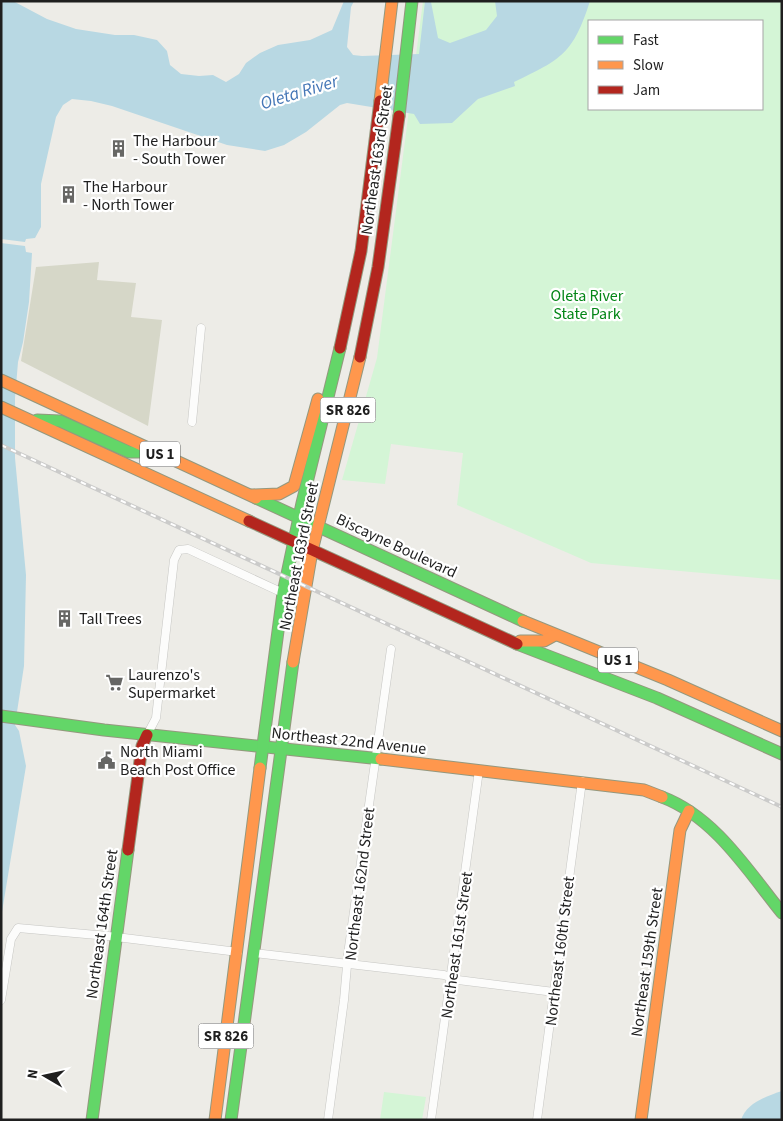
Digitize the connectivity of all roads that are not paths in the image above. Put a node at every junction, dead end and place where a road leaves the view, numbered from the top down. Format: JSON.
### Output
{"nodes":[{"id":1,"x":392,"y":1,"type":"edge"},
{"id":2,"x":412,"y":1,"type":"edge"},
{"id":3,"x":368,"y":211,"type":"junction"},
{"id":4,"x":386,"y":214,"type":"junction"},
{"id":5,"x":201,"y":328,"type":"dead end"},
{"id":6,"x":342,"y":340,"type":"junction"},
{"id":7,"x":1,"y":380,"type":"edge"},
{"id":8,"x":1,"y":407,"type":"edge"},
{"id":9,"x":24,"y":418,"type":"junction"},
{"id":10,"x":192,"y":422,"type":"dead end"},
{"id":11,"x":148,"y":448,"type":"junction"},
{"id":12,"x":250,"y":495,"type":"junction"},
{"id":13,"x":298,"y":518,"type":"junction"},
{"id":14,"x":318,"y":526,"type":"junction"},
{"id":15,"x":293,"y":542,"type":"junction"},
{"id":16,"x":312,"y":551,"type":"junction"},
{"id":17,"x":283,"y":593,"type":"junction"},
{"id":18,"x":555,"y":635,"type":"junction"},
{"id":19,"x":510,"y":641,"type":"junction"},
{"id":20,"x":391,"y":649,"type":"dead end"},
{"id":21,"x":1,"y":716,"type":"edge"},
{"id":22,"x":782,"y":731,"type":"edge"},
{"id":23,"x":147,"y":735,"type":"junction"},
{"id":24,"x":265,"y":748,"type":"junction"},
{"id":25,"x":280,"y":749,"type":"junction"},
{"id":26,"x":782,"y":754,"type":"edge"},
{"id":27,"x":376,"y":758,"type":"junction"},
{"id":28,"x":479,"y":770,"type":"junction"},
{"id":29,"x":582,"y":782,"type":"junction"},
{"id":30,"x":689,"y":811,"type":"junction"},
{"id":31,"x":782,"y":913,"type":"edge"},
{"id":32,"x":241,"y":926,"type":"junction"},
{"id":33,"x":119,"y":937,"type":"junction"},
{"id":34,"x":238,"y":952,"type":"junction"},
{"id":35,"x":254,"y":953,"type":"junction"},
{"id":36,"x":348,"y":964,"type":"junction"},
{"id":37,"x":451,"y":978,"type":"junction"},
{"id":38,"x":250,"y":982,"type":"junction"},
{"id":39,"x":554,"y":992,"type":"junction"},
{"id":40,"x":1,"y":1000,"type":"edge"},
{"id":41,"x":92,"y":1120,"type":"edge"},
{"id":42,"x":99,"y":1120,"type":"edge"},
{"id":43,"x":215,"y":1120,"type":"edge"},
{"id":44,"x":231,"y":1120,"type":"edge"},
{"id":45,"x":328,"y":1120,"type":"edge"},
{"id":46,"x":431,"y":1120,"type":"edge"},
{"id":47,"x":537,"y":1120,"type":"edge"},
{"id":48,"x":641,"y":1120,"type":"edge"}],
"edges":[{"from":1,"to":3,"type":"main road","name":"Northeast 163rd Street","number":"SR 826"},
{"from":2,"to":4,"type":"main road","name":"Northeast 163rd Street","number":"SR 826"},
{"from":3,"to":4,"type":"main road"},
{"from":3,"to":6,"type":"main road","name":"Northeast 163rd Street","number":"SR 826"},
{"from":4,"to":14,"type":"main road","name":"Northeast 163rd Street","number":"SR 826"},
{"from":5,"to":10,"type":"street"},
{"from":6,"to":12,"type":"main road"},
{"from":6,"to":13,"type":"main road","name":"Northeast 163rd Street","number":"SR 826"},
{"from":7,"to":11,"type":"main road","name":"Biscayne Boulevard","number":"US 1"},
{"from":8,"to":9,"type":"main road","number":"US 1"},
{"from":9,"to":11,"type":"main road"},
{"from":9,"to":15,"type":"main road","number":"US 1"},
{"from":11,"to":12,"type":"main road","name":"Biscayne Boulevard","number":"US 1"},
{"from":12,"to":13,"type":"main road","name":"Biscayne Boulevard","number":"US 1"},
{"from":13,"to":14,"type":"main road","name":"Biscayne Boulevard","number":"US 1"},
{"from":13,"to":15,"type":"main road","name":"Northeast 163rd Street","number":"SR 826"},
{"from":14,"to":16,"type":"main road","name":"Northeast 163rd Street","number":"SR 826"},
{"from":14,"to":18,"type":"main road","name":"Biscayne Boulevard","number":"US 1"},
{"from":15,"to":16,"type":"main road","number":"US 1"},
{"from":15,"to":17,"type":"main road","name":"Northeast 163rd Street","number":"SR 826"},
{"from":16,"to":19,"type":"main road","number":"US 1"},
{"from":16,"to":25,"type":"main road","name":"Northeast 163rd Street","number":"SR 826"},
{"from":17,"to":23,"type":"street","name":"Northeast 164th Street"},
{"from":17,"to":24,"type":"main road","name":"Northeast 163rd Street","number":"SR 826"},
{"from":18,"to":19,"type":"main road"},
{"from":18,"to":22,"type":"main road","name":"Biscayne Boulevard","number":"US 1"},
{"from":19,"to":26,"type":"main road","number":"US 1"},
{"from":20,"to":27,"type":"street","name":"Northeast 162nd Street"},
{"from":21,"to":23,"type":"main road","name":"Northeast 22nd Avenue"},
{"from":23,"to":24,"type":"main road","name":"Northeast 22nd Avenue"},
{"from":23,"to":33,"type":"main road","name":"Northeast 164th Street"},
{"from":24,"to":25,"type":"main road","name":"Northeast 22nd Avenue"},
{"from":24,"to":32,"type":"main road","name":"Northeast 163rd Street","number":"SR 826"},
{"from":25,"to":27,"type":"main road","name":"Northeast 22nd Avenue"},
{"from":25,"to":35,"type":"main road","name":"Northeast 163rd Street","number":"SR 826"},
{"from":27,"to":28,"type":"main road","name":"Northeast 22nd Avenue"},
{"from":27,"to":36,"type":"street","name":"Northeast 162nd Street"},
{"from":28,"to":29,"type":"main road","name":"Northeast 22nd Avenue"},
{"from":28,"to":37,"type":"street","name":"Northeast 161st Street"},
{"from":29,"to":30,"type":"main road","name":"Northeast 22nd Avenue"},
{"from":29,"to":39,"type":"street","name":"Northeast 160th Street"},
{"from":30,"to":31,"type":"main road","name":"Northeast 22nd Avenue"},
{"from":30,"to":48,"type":"main road","name":"Northeast 159th Street"},
{"from":32,"to":34,"type":"main road","name":"Northeast 163rd Street","number":"SR 826"},
{"from":32,"to":35,"type":"main road"},
{"from":33,"to":34,"type":"street"},
{"from":33,"to":40,"type":"street"},
{"from":33,"to":41,"type":"main road","name":"Northeast 164th Street"},
{"from":33,"to":42,"type":"main road","name":"Northeast 164th Street"},
{"from":34,"to":38,"type":"main road"},
{"from":34,"to":43,"type":"main road","name":"Northeast 163rd Street","number":"SR 826"},
{"from":35,"to":36,"type":"street"},
{"from":35,"to":38,"type":"main road","name":"Northeast 163rd Street","number":"SR 826"},
{"from":36,"to":37,"type":"street"},
{"from":36,"to":45,"type":"street","name":"Northeast 162nd Street"},
{"from":37,"to":39,"type":"street"},
{"from":37,"to":46,"type":"street","name":"Northeast 161st Street"},
{"from":38,"to":44,"type":"main road","name":"Northeast 163rd Street","number":"SR 826"},
{"from":39,"to":47,"type":"street","name":"Northeast 160th Street"}]}
